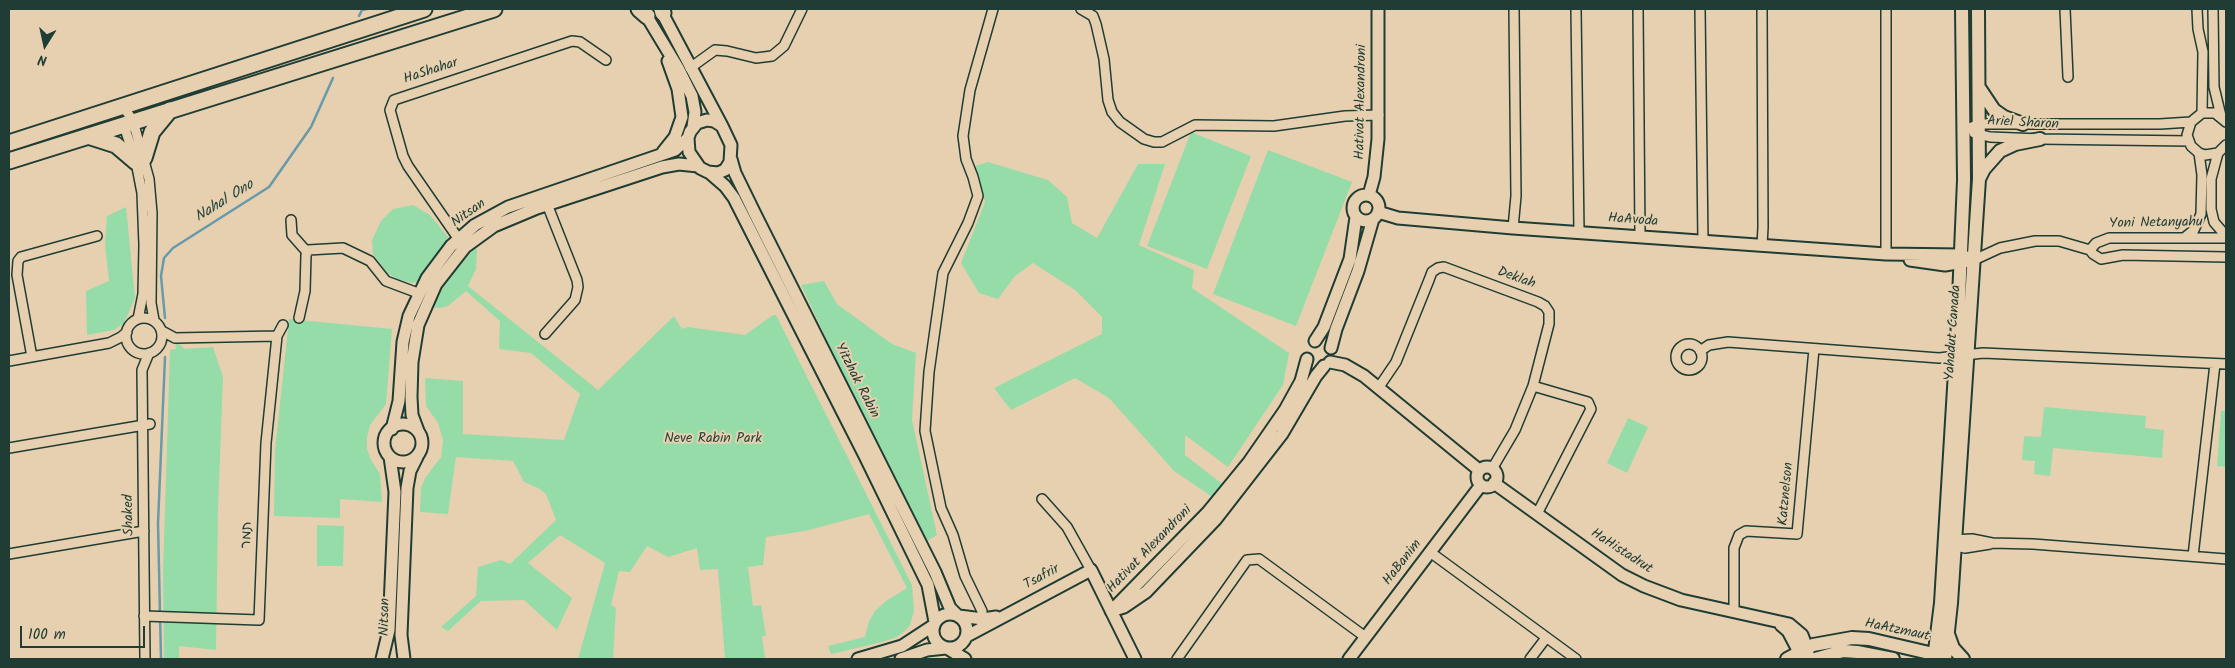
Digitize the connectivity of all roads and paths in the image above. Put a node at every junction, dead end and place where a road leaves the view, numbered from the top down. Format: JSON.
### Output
{"nodes":[{"id":1,"x":424,"y":9,"type":"edge"},
{"id":2,"x":494,"y":9,"type":"edge"},
{"id":3,"x":802,"y":9,"type":"edge"},
{"id":4,"x":993,"y":9,"type":"edge"},
{"id":5,"x":1081,"y":9,"type":"edge"},
{"id":6,"x":1514,"y":9,"type":"edge"},
{"id":7,"x":1576,"y":9,"type":"edge"},
{"id":8,"x":1638,"y":9,"type":"edge"},
{"id":9,"x":1700,"y":9,"type":"edge"},
{"id":10,"x":1762,"y":9,"type":"edge"},
{"id":11,"x":1886,"y":9,"type":"edge"},
{"id":12,"x":1962,"y":9,"type":"edge"},
{"id":13,"x":1978,"y":9,"type":"edge"},
{"id":14,"x":2066,"y":9,"type":"edge"},
{"id":15,"x":2197,"y":9,"type":"edge"},
{"id":16,"x":2213,"y":9,"type":"edge"},
{"id":17,"x":643,"y":11,"type":"edge"},
{"id":18,"x":664,"y":11,"type":"edge"},
{"id":19,"x":1378,"y":13,"type":"edge"},
{"id":20,"x":659,"y":36,"type":"junction"},
{"id":21,"x":606,"y":60,"type":"dead end"},
{"id":22,"x":690,"y":68,"type":"junction"},
{"id":23,"x":2068,"y":77,"type":"dead end"},
{"id":24,"x":1979,"y":86,"type":"junction"},
{"id":25,"x":123,"y":106,"type":"junction"},
{"id":26,"x":171,"y":109,"type":"junction"},
{"id":27,"x":2202,"y":113,"type":"junction"},
{"id":28,"x":1379,"y":115,"type":"junction"},
{"id":29,"x":2225,"y":120,"type":"edge"},
{"id":30,"x":2191,"y":122,"type":"junction"},
{"id":31,"x":128,"y":123,"type":"junction"},
{"id":32,"x":2022,"y":124,"type":"junction"},
{"id":33,"x":693,"y":127,"type":"junction"},
{"id":34,"x":723,"y":127,"type":"junction"},
{"id":35,"x":1964,"y":130,"type":"junction"},
{"id":36,"x":1980,"y":130,"type":"junction"},
{"id":37,"x":86,"y":136,"type":"junction"},
{"id":38,"x":688,"y":138,"type":"junction"},
{"id":39,"x":2040,"y":139,"type":"junction"},
{"id":40,"x":2189,"y":142,"type":"junction"},
{"id":41,"x":9,"y":143,"type":"edge"},
{"id":42,"x":2226,"y":145,"type":"edge"},
{"id":43,"x":2199,"y":153,"type":"junction"},
{"id":44,"x":2218,"y":153,"type":"junction"},
{"id":45,"x":658,"y":156,"type":"junction"},
{"id":46,"x":731,"y":159,"type":"junction"},
{"id":47,"x":140,"y":160,"type":"junction"},
{"id":48,"x":9,"y":161,"type":"edge"},
{"id":49,"x":698,"y":166,"type":"junction"},
{"id":50,"x":710,"y":173,"type":"junction"},
{"id":51,"x":1979,"y":179,"type":"junction"},
{"id":52,"x":1369,"y":195,"type":"junction"},
{"id":53,"x":547,"y":204,"type":"junction"},
{"id":54,"x":1375,"y":215,"type":"junction"},
{"id":55,"x":1356,"y":217,"type":"junction"},
{"id":56,"x":291,"y":220,"type":"dead end"},
{"id":57,"x":1513,"y":228,"type":"junction"},
{"id":58,"x":1579,"y":232,"type":"junction"},
{"id":59,"x":97,"y":236,"type":"dead end"},
{"id":60,"x":1640,"y":237,"type":"junction"},
{"id":61,"x":2226,"y":237,"type":"edge"},
{"id":62,"x":2184,"y":238,"type":"junction"},
{"id":63,"x":1703,"y":241,"type":"junction"},
{"id":64,"x":462,"y":243,"type":"junction"},
{"id":65,"x":1762,"y":246,"type":"junction"},
{"id":66,"x":2090,"y":250,"type":"junction"},
{"id":67,"x":307,"y":252,"type":"junction"},
{"id":68,"x":1886,"y":254,"type":"junction"},
{"id":69,"x":2226,"y":257,"type":"edge"},
{"id":70,"x":1960,"y":259,"type":"junction"},
{"id":71,"x":1974,"y":260,"type":"junction"},
{"id":72,"x":418,"y":293,"type":"junction"},
{"id":73,"x":299,"y":318,"type":"dead end"},
{"id":74,"x":138,"y":319,"type":"junction"},
{"id":75,"x":154,"y":320,"type":"junction"},
{"id":76,"x":283,"y":325,"type":"dead end"},
{"id":77,"x":162,"y":331,"type":"junction"},
{"id":78,"x":127,"y":332,"type":"junction"},
{"id":79,"x":545,"y":334,"type":"dead end"},
{"id":80,"x":277,"y":336,"type":"junction"},
{"id":81,"x":175,"y":338,"type":"junction"},
{"id":82,"x":1314,"y":341,"type":"junction"},
{"id":83,"x":109,"y":343,"type":"junction"},
{"id":84,"x":160,"y":343,"type":"junction"},
{"id":85,"x":133,"y":349,"type":"junction"},
{"id":86,"x":1814,"y":349,"type":"junction"},
{"id":87,"x":1700,"y":350,"type":"dead end"},
{"id":88,"x":149,"y":353,"type":"junction"},
{"id":89,"x":1962,"y":355,"type":"junction"},
{"id":90,"x":32,"y":357,"type":"junction"},
{"id":91,"x":1329,"y":357,"type":"junction"},
{"id":92,"x":1307,"y":359,"type":"junction"},
{"id":93,"x":9,"y":361,"type":"edge"},
{"id":94,"x":2216,"y":364,"type":"junction"},
{"id":95,"x":2226,"y":364,"type":"edge"},
{"id":96,"x":142,"y":370,"type":"junction"},
{"id":97,"x":1532,"y":386,"type":"junction"},
{"id":98,"x":1379,"y":387,"type":"junction"},
{"id":99,"x":146,"y":424,"type":"junction"},
{"id":100,"x":392,"y":429,"type":"junction"},
{"id":101,"x":418,"y":432,"type":"junction"},
{"id":102,"x":9,"y":448,"type":"edge"},
{"id":103,"x":390,"y":457,"type":"junction"},
{"id":104,"x":417,"y":457,"type":"junction"},
{"id":105,"x":1492,"y":469,"type":"junction"},
{"id":106,"x":1480,"y":470,"type":"junction"},
{"id":107,"x":1494,"y":483,"type":"junction"},
{"id":108,"x":1481,"y":485,"type":"junction"},
{"id":109,"x":1042,"y":499,"type":"dead end"},
{"id":110,"x":1537,"y":514,"type":"junction"},
{"id":111,"x":144,"y":531,"type":"junction"},
{"id":112,"x":1951,"y":542,"type":"junction"},
{"id":113,"x":1430,"y":552,"type":"junction"},
{"id":114,"x":9,"y":554,"type":"edge"},
{"id":115,"x":2193,"y":556,"type":"junction"},
{"id":116,"x":2226,"y":559,"type":"edge"},
{"id":117,"x":1092,"y":570,"type":"junction"},
{"id":118,"x":1111,"y":611,"type":"junction"},
{"id":119,"x":1734,"y":612,"type":"junction"},
{"id":120,"x":144,"y":616,"type":"junction"},
{"id":121,"x":958,"y":616,"type":"junction"},
{"id":122,"x":935,"y":623,"type":"junction"},
{"id":123,"x":982,"y":623,"type":"junction"},
{"id":124,"x":1948,"y":634,"type":"junction"},
{"id":125,"x":1364,"y":636,"type":"junction"},
{"id":126,"x":966,"y":638,"type":"junction"},
{"id":127,"x":1546,"y":638,"type":"junction"},
{"id":128,"x":946,"y":648,"type":"junction"},
{"id":129,"x":1805,"y":655,"type":"edge"},
{"id":130,"x":1942,"y":658,"type":"edge"},
{"id":131,"x":145,"y":659,"type":"edge"},
{"id":132,"x":382,"y":659,"type":"edge"},
{"id":133,"x":404,"y":659,"type":"edge"},
{"id":134,"x":858,"y":659,"type":"edge"},
{"id":135,"x":901,"y":659,"type":"edge"},
{"id":136,"x":965,"y":659,"type":"edge"},
{"id":137,"x":971,"y":659,"type":"edge"},
{"id":138,"x":1135,"y":659,"type":"edge"},
{"id":139,"x":1177,"y":659,"type":"edge"},
{"id":140,"x":1349,"y":659,"type":"edge"},
{"id":141,"x":1530,"y":659,"type":"edge"},
{"id":142,"x":1576,"y":659,"type":"edge"},
{"id":143,"x":1787,"y":659,"type":"edge"},
{"id":144,"x":1815,"y":659,"type":"edge"},
{"id":145,"x":1894,"y":659,"type":"edge"},
{"id":146,"x":1963,"y":659,"type":"edge"}],
"edges":[{"from":1,"to":25,"type":"main road"},
{"from":2,"to":26,"type":"main road"},
{"from":3,"to":22,"type":"street"},
{"from":4,"to":123,"type":"street"},
{"from":5,"to":28,"type":"street"},
{"from":6,"to":57,"type":"street"},
{"from":7,"to":58,"type":"street"},
{"from":8,"to":60,"type":"street"},
{"from":9,"to":63,"type":"street"},
{"from":10,"to":65,"type":"street"},
{"from":11,"to":68,"type":"street"},
{"from":12,"to":35,"type":"main road","name":"Yahadut Canada"},
{"from":13,"to":24,"type":"main road","name":"Yahadut Canada"},
{"from":14,"to":23,"type":"street"},
{"from":15,"to":27,"type":"street"},
{"from":16,"to":29,"type":"street"},
{"from":17,"to":20,"type":"street"},
{"from":18,"to":22,"type":"street"},
{"from":19,"to":28,"type":"street","name":"Hativat Alexandroni"},
{"from":20,"to":33,"type":"street"},
{"from":20,"to":45,"type":"street"},
{"from":21,"to":64,"type":"street","name":"HaShahar"},
{"from":22,"to":34,"type":"street"},
{"from":24,"to":32,"type":"main road"},
{"from":24,"to":36,"type":"main road","name":"Yahadut Canada"},
{"from":25,"to":31,"type":"street"},
{"from":25,"to":41,"type":"main road"},
{"from":26,"to":31,"type":"main road"},
{"from":26,"to":47,"type":"main road"},
{"from":27,"to":29,"type":"street"},
{"from":27,"to":30,"type":"street"},
{"from":28,"to":52,"type":"street","name":"Hativat Alexandroni"},
{"from":30,"to":32,"type":"street","name":"Ariel Sharon"},
{"from":30,"to":40,"type":"street"},
{"from":31,"to":37,"type":"main road"},
{"from":31,"to":47,"type":"street"},
{"from":32,"to":36,"type":"street","name":"Ariel Sharon"},
{"from":33,"to":34,"type":"street"},
{"from":33,"to":38,"type":"street"},
{"from":34,"to":46,"type":"street"},
{"from":35,"to":36,"type":"street","name":"Ariel Sharon"},
{"from":35,"to":70,"type":"main road","name":"Yahadut Canada"},
{"from":36,"to":39,"type":"street","name":"Ariel Sharon"},
{"from":36,"to":51,"type":"main road","name":"Yahadut Canada"},
{"from":37,"to":47,"type":"main road"},
{"from":37,"to":48,"type":"main road"},
{"from":38,"to":45,"type":"street","name":"Nitsan"},
{"from":38,"to":49,"type":"street"},
{"from":39,"to":40,"type":"street","name":"Ariel Sharon"},
{"from":39,"to":51,"type":"main road"},
{"from":40,"to":43,"type":"street"},
{"from":42,"to":44,"type":"street"},
{"from":43,"to":44,"type":"street"},
{"from":43,"to":62,"type":"street"},
{"from":44,"to":61,"type":"street"},
{"from":45,"to":64,"type":"street","name":"Nitsan"},
{"from":46,"to":50,"type":"street"},
{"from":46,"to":121,"type":"street","name":"Yitzhak Rabin"},
{"from":47,"to":74,"type":"street"},
{"from":47,"to":75,"type":"street"},
{"from":49,"to":50,"type":"street"},
{"from":49,"to":53,"type":"street","name":"Nitsan"},
{"from":50,"to":122,"type":"street","name":"Yitzhak Rabin"},
{"from":51,"to":71,"type":"main road","name":"Yahadut Canada"},
{"from":52,"to":54,"type":"street"},
{"from":52,"to":55,"type":"street"},
{"from":53,"to":64,"type":"street","name":"Nitsan"},
{"from":53,"to":79,"type":"street"},
{"from":54,"to":55,"type":"street"},
{"from":54,"to":57,"type":"street","name":"HaAvoda"},
{"from":54,"to":91,"type":"street","name":"Hativat Alexandroni"},
{"from":55,"to":82,"type":"street"},
{"from":56,"to":67,"type":"street"},
{"from":57,"to":58,"type":"street","name":"HaAvoda"},
{"from":58,"to":60,"type":"street","name":"HaAvoda"},
{"from":59,"to":90,"type":"street"},
{"from":60,"to":63,"type":"street","name":"HaAvoda"},
{"from":61,"to":62,"type":"street","name":"Yoni Netanyahu"},
{"from":62,"to":66,"type":"street","name":"Yoni Netanyahu"},
{"from":63,"to":65,"type":"street","name":"HaAvoda"},
{"from":64,"to":72,"type":"street","name":"Nitsan"},
{"from":64,"to":101,"type":"street","name":"Nitsan"},
{"from":65,"to":68,"type":"street","name":"HaAvoda"},
{"from":66,"to":69,"type":"street"},
{"from":66,"to":71,"type":"street"},
{"from":67,"to":72,"type":"street"},
{"from":67,"to":73,"type":"street"},
{"from":68,"to":70,"type":"street","name":"HaAvoda"},
{"from":70,"to":71,"type":"street","name":"HaAvoda"},
{"from":70,"to":89,"type":"main road","name":"Yahadut Canada"},
{"from":71,"to":89,"type":"main road","name":"Yahadut Canada"},
{"from":72,"to":100,"type":"street","name":"Nitsan"},
{"from":74,"to":75,"type":"street"},
{"from":74,"to":78,"type":"street"},
{"from":75,"to":77,"type":"street"},
{"from":76,"to":80,"type":"street","name":"תמר"},
{"from":77,"to":81,"type":"street"},
{"from":77,"to":84,"type":"street"},
{"from":78,"to":83,"type":"street"},
{"from":78,"to":85,"type":"street"},
{"from":80,"to":81,"type":"street"},
{"from":80,"to":120,"type":"street","name":"תמר"},
{"from":81,"to":84,"type":"street"},
{"from":82,"to":91,"type":"street"},
{"from":82,"to":92,"type":"street"},
{"from":83,"to":85,"type":"street"},
{"from":83,"to":90,"type":"street"},
{"from":84,"to":88,"type":"street"},
{"from":85,"to":88,"type":"street"},
{"from":85,"to":96,"type":"street","name":"Shaked"},
{"from":86,"to":87,"type":"street"},
{"from":86,"to":89,"type":"street"},
{"from":86,"to":119,"type":"street","name":"Katznelson"},
{"from":88,"to":96,"type":"street","name":"Shaked"},
{"from":89,"to":94,"type":"street"},
{"from":89,"to":112,"type":"main road","name":"Yahadut Canada"},
{"from":90,"to":93,"type":"street"},
{"from":91,"to":92,"type":"street"},
{"from":91,"to":98,"type":"street"},
{"from":91,"to":118,"type":"street","name":"Hativat Alexandroni"},
{"from":92,"to":118,"type":"street","name":"Hativat Alexandroni"},
{"from":94,"to":95,"type":"street"},
{"from":94,"to":115,"type":"street"},
{"from":96,"to":99,"type":"street","name":"Shaked"},
{"from":97,"to":98,"type":"street","name":"Deklah"},
{"from":97,"to":105,"type":"street","name":"Deklah"},
{"from":97,"to":110,"type":"street"},
{"from":98,"to":106,"type":"street"},
{"from":99,"to":102,"type":"street"},
{"from":99,"to":111,"type":"street","name":"Shaked"},
{"from":100,"to":101,"type":"street"},
{"from":100,"to":103,"type":"street"},
{"from":101,"to":104,"type":"street"},
{"from":103,"to":104,"type":"street"},
{"from":103,"to":132,"type":"street","name":"Nitsan"},
{"from":104,"to":133,"type":"street","name":"Nitsan"},
{"from":105,"to":106,"type":"street"},
{"from":105,"to":107,"type":"street"},
{"from":106,"to":108,"type":"street"},
{"from":107,"to":108,"type":"street"},
{"from":107,"to":110,"type":"street","name":"HaHistadrut"},
{"from":108,"to":113,"type":"street","name":"HaBanim"},
{"from":109,"to":117,"type":"street"},
{"from":110,"to":119,"type":"street","name":"HaHistadrut"},
{"from":111,"to":114,"type":"street"},
{"from":111,"to":120,"type":"street","name":"Shaked"},
{"from":112,"to":115,"type":"street"},
{"from":112,"to":124,"type":"main road","name":"Yahadut Canada"},
{"from":112,"to":130,"type":"main road","name":"Yahadut Canada"},
{"from":113,"to":125,"type":"street","name":"HaBanim"},
{"from":113,"to":127,"type":"street"},
{"from":115,"to":116,"type":"street"},
{"from":117,"to":118,"type":"street"},
{"from":117,"to":123,"type":"street","name":"Tsafrir"},
{"from":118,"to":138,"type":"street"},
{"from":119,"to":129,"type":"street","name":"HaHistadrut"},
{"from":120,"to":131,"type":"street","name":"Shaked"},
{"from":121,"to":122,"type":"street"},
{"from":121,"to":123,"type":"street","name":"Tsafrir"},
{"from":121,"to":126,"type":"street"},
{"from":122,"to":128,"type":"street"},
{"from":122,"to":134,"type":"street"},
{"from":123,"to":126,"type":"street","name":"Tsafrir"},
{"from":124,"to":130,"type":"main road","name":"Yahadut Canada"},
{"from":124,"to":146,"type":"main road"},
{"from":125,"to":139,"type":"street"},
{"from":125,"to":140,"type":"street","name":"HaBanim"},
{"from":126,"to":128,"type":"street"},
{"from":126,"to":137,"type":"street"},
{"from":127,"to":141,"type":"street"},
{"from":127,"to":142,"type":"street"},
{"from":128,"to":135,"type":"street"},
{"from":128,"to":136,"type":"street"},
{"from":129,"to":130,"type":"main road","name":"HaAtzmaut"},
{"from":129,"to":143,"type":"main road","name":"HaAtzmaut"},
{"from":132,"to":133,"type":"street"},
{"from":144,"to":145,"type":"main road","name":"HaAtzmaut"}]}
